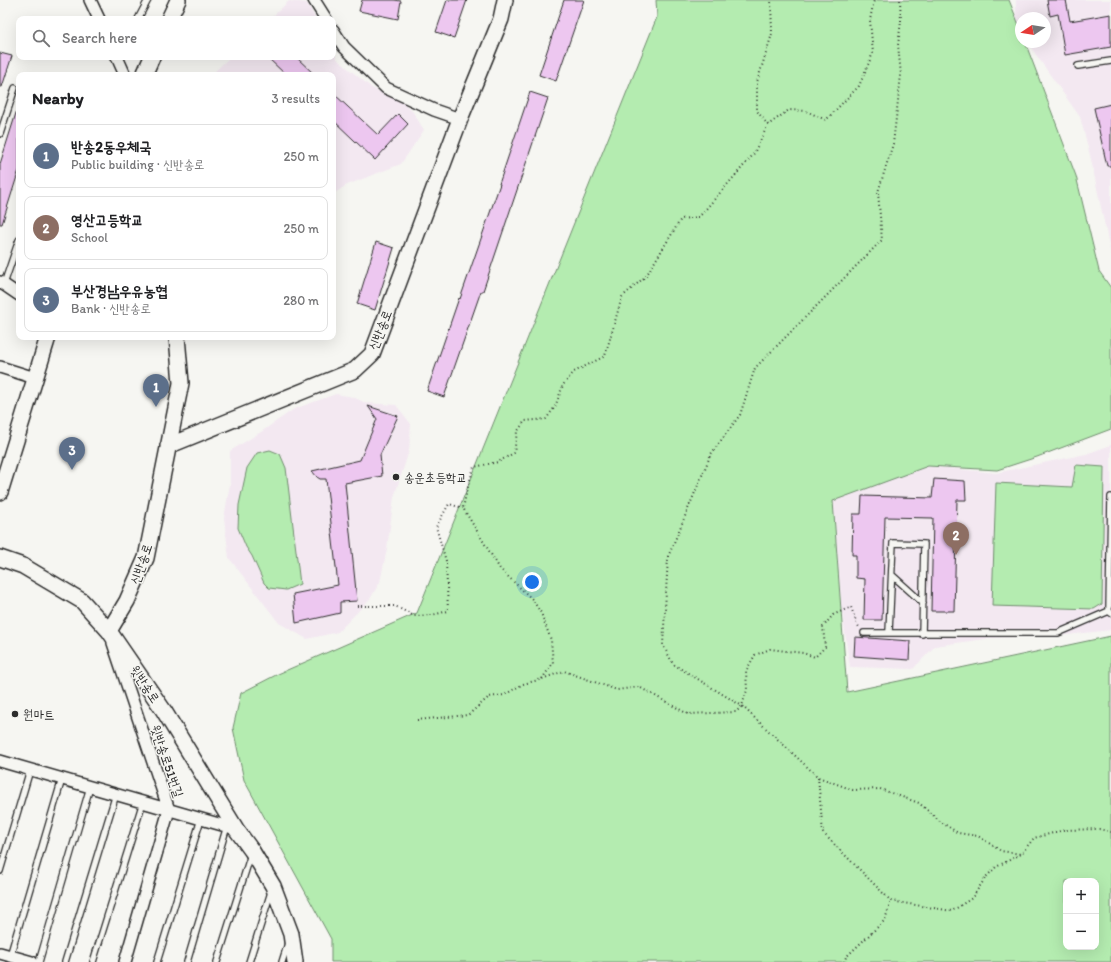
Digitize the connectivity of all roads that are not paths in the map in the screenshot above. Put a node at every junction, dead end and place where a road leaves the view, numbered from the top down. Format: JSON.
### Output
{"nodes":[{"id":1,"x":90,"y":0,"type":"edge"},
{"id":2,"x":148,"y":0,"type":"edge"},
{"id":3,"x":178,"y":0,"type":"edge"},
{"id":4,"x":314,"y":0,"type":"edge"},
{"id":5,"x":505,"y":0,"type":"edge"},
{"id":6,"x":98,"y":16,"type":"edge"},
{"id":7,"x":140,"y":16,"type":"edge"},
{"id":8,"x":170,"y":16,"type":"edge"},
{"id":9,"x":324,"y":16,"type":"edge"},
{"id":10,"x":336,"y":35,"type":"edge"},
{"id":11,"x":118,"y":60,"type":"edge"},
{"id":12,"x":151,"y":60,"type":"edge"},
{"id":13,"x":1111,"y":61,"type":"edge"},
{"id":14,"x":1078,"y":66,"type":"dead end"},
{"id":15,"x":124,"y":72,"type":"edge"},
{"id":16,"x":145,"y":72,"type":"edge"},
{"id":17,"x":15,"y":88,"type":"dead end"},
{"id":18,"x":460,"y":119,"type":"junction"},
{"id":19,"x":0,"y":134,"type":"edge"},
{"id":20,"x":16,"y":248,"type":"edge"},
{"id":21,"x":2,"y":283,"type":"edge"},
{"id":22,"x":16,"y":293,"type":"edge"},
{"id":23,"x":47,"y":340,"type":"edge"},
{"id":24,"x":176,"y":340,"type":"edge"},
{"id":25,"x":0,"y":367,"type":"edge"},
{"id":26,"x":35,"y":378,"type":"junction"},
{"id":27,"x":168,"y":446,"type":"junction"},
{"id":28,"x":0,"y":492,"type":"edge"},
{"id":29,"x":1111,"y":497,"type":"edge"},
{"id":30,"x":0,"y":558,"type":"edge"},
{"id":31,"x":892,"y":575,"type":"junction"},
{"id":32,"x":923,"y":603,"type":"junction"},
{"id":33,"x":1110,"y":612,"type":"edge"},
{"id":34,"x":109,"y":631,"type":"junction"},
{"id":35,"x":864,"y":632,"type":"road end"},
{"id":36,"x":889,"y":632,"type":"junction"},
{"id":37,"x":922,"y":634,"type":"junction"},
{"id":38,"x":0,"y":763,"type":"edge"},
{"id":39,"x":30,"y":770,"type":"junction"},
{"id":40,"x":62,"y":779,"type":"junction"},
{"id":41,"x":90,"y":787,"type":"junction"},
{"id":42,"x":116,"y":794,"type":"junction"},
{"id":43,"x":143,"y":802,"type":"junction"},
{"id":44,"x":169,"y":810,"type":"junction"},
{"id":45,"x":201,"y":819,"type":"junction"},
{"id":46,"x":231,"y":828,"type":"junction"},
{"id":47,"x":252,"y":851,"type":"junction"},
{"id":48,"x":0,"y":871,"type":"edge"},
{"id":49,"x":273,"y":886,"type":"junction"},
{"id":50,"x":291,"y":934,"type":"junction"},
{"id":51,"x":5,"y":954,"type":"edge"},
{"id":52,"x":32,"y":962,"type":"edge"},
{"id":53,"x":39,"y":962,"type":"edge"},
{"id":54,"x":65,"y":962,"type":"edge"},
{"id":55,"x":94,"y":962,"type":"edge"},
{"id":56,"x":125,"y":962,"type":"edge"},
{"id":57,"x":157,"y":962,"type":"edge"},
{"id":58,"x":187,"y":962,"type":"edge"},
{"id":59,"x":216,"y":962,"type":"edge"},
{"id":60,"x":249,"y":962,"type":"edge"},
{"id":61,"x":282,"y":962,"type":"edge"},
{"id":62,"x":295,"y":962,"type":"edge"}],
"edges":[{"from":1,"to":6,"type":"street"},
{"from":2,"to":7,"type":"lane"},
{"from":3,"to":8,"type":"main road"},
{"from":4,"to":9,"type":"street"},
{"from":5,"to":18,"type":"main road","name":"신반송로"},
{"from":10,"to":18,"type":"street"},
{"from":11,"to":15,"type":"street"},
{"from":12,"to":16,"type":"main road"},
{"from":13,"to":14,"type":"lane"},
{"from":17,"to":19,"type":"lane"},
{"from":18,"to":27,"type":"main road","name":"신반송로"},
{"from":20,"to":21,"type":"lane"},
{"from":21,"to":22,"type":"street"},
{"from":23,"to":26,"type":"main road"},
{"from":24,"to":27,"type":"main road","name":"신반송로"},
{"from":25,"to":26,"type":"street"},
{"from":26,"to":28,"type":"main road"},
{"from":27,"to":34,"type":"main road","name":"신반송로"},
{"from":29,"to":33,"type":"lane"},
{"from":30,"to":34,"type":"main road","name":"윗반송로"},
{"from":31,"to":32,"type":"lane"},
{"from":31,"to":32,"type":"lane"},
{"from":31,"to":36,"type":"lane"},
{"from":32,"to":37,"type":"lane"},
{"from":33,"to":37,"type":"lane"},
{"from":34,"to":44,"type":"street","name":"윗반송로51번길"},
{"from":34,"to":46,"type":"main road","name":"윗반송로"},
{"from":35,"to":36,"type":"lane"},
{"from":36,"to":37,"type":"lane"},
{"from":38,"to":39,"type":"street","name":"윗반송로51번길"},
{"from":39,"to":40,"type":"street","name":"윗반송로51번길"},
{"from":39,"to":48,"type":"lane"},
{"from":40,"to":41,"type":"street","name":"윗반송로51번길"},
{"from":40,"to":51,"type":"lane"},
{"from":41,"to":42,"type":"street","name":"윗반송로51번길"},
{"from":41,"to":53,"type":"lane"},
{"from":42,"to":43,"type":"street","name":"윗반송로51번길"},
{"from":42,"to":54,"type":"lane"},
{"from":43,"to":44,"type":"street","name":"윗반송로51번길"},
{"from":43,"to":55,"type":"lane"},
{"from":44,"to":45,"type":"street","name":"윗반송로51번길"},
{"from":44,"to":56,"type":"street","name":"윗반송로51번길"},
{"from":45,"to":46,"type":"street","name":"윗반송로51번길"},
{"from":45,"to":57,"type":"lane"},
{"from":46,"to":47,"type":"main road","name":"윗반송로"},
{"from":46,"to":58,"type":"lane"},
{"from":47,"to":49,"type":"main road","name":"윗반송로"},
{"from":47,"to":59,"type":"lane"},
{"from":49,"to":50,"type":"main road","name":"윗반송로"},
{"from":49,"to":60,"type":"lane"},
{"from":50,"to":61,"type":"lane"},
{"from":50,"to":62,"type":"main road","name":"윗반송로"},
{"from":51,"to":52,"type":"street"}]}
